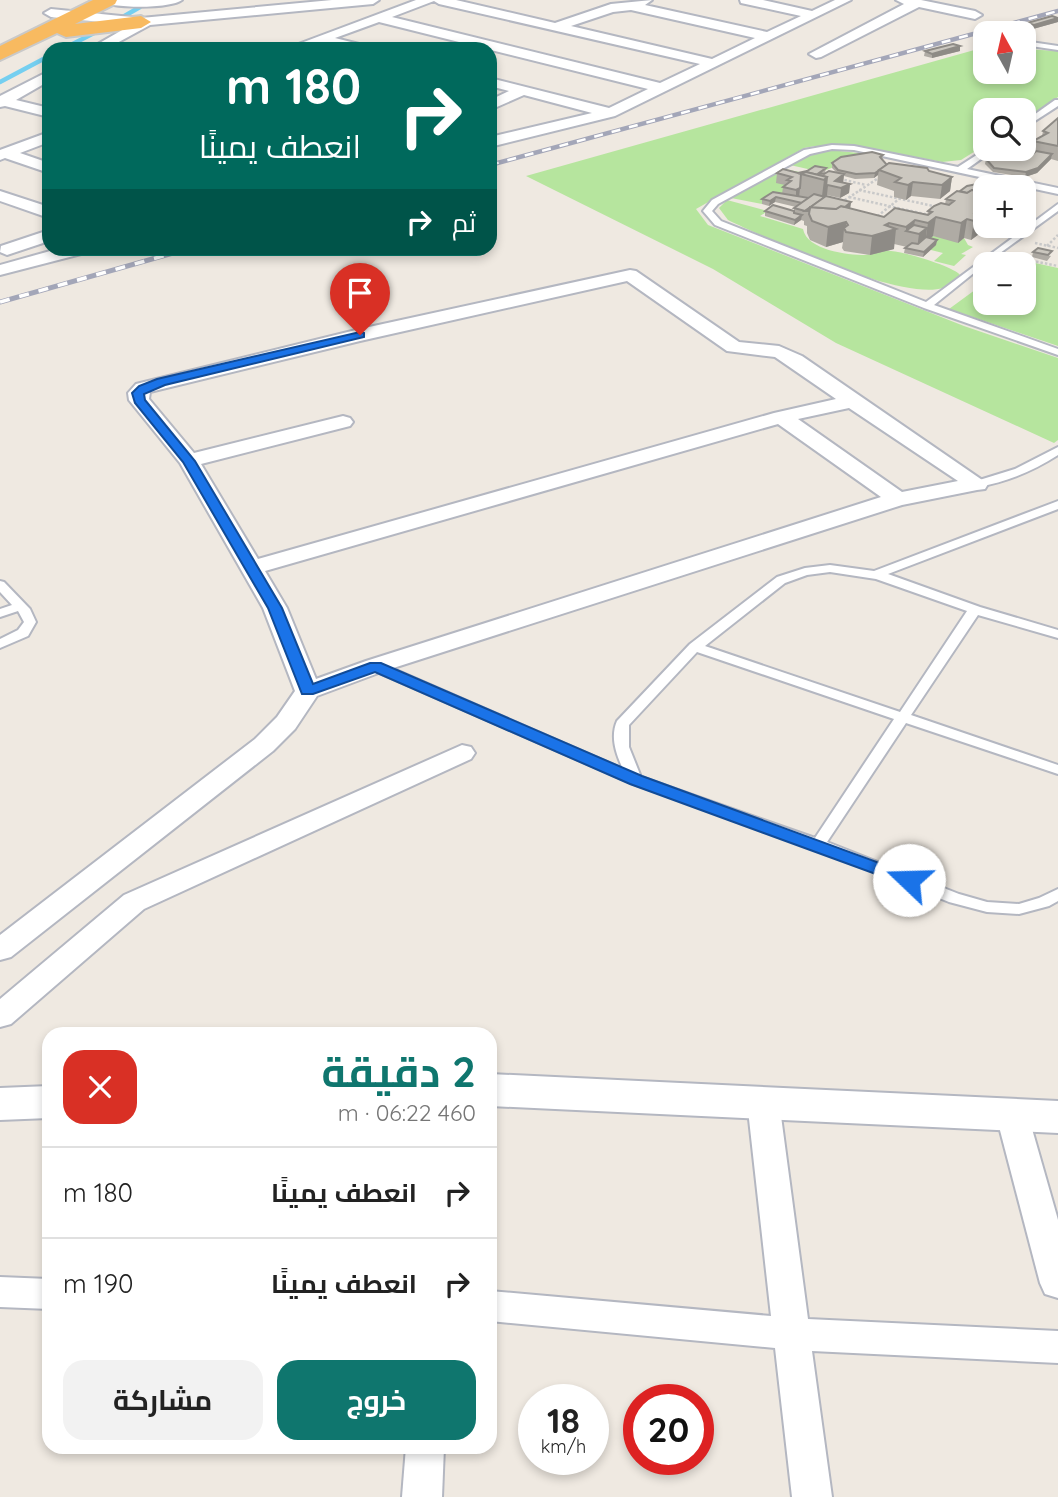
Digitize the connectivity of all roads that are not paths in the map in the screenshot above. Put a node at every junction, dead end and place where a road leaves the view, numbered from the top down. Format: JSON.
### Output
{"nodes":[{"id":1,"x":107,"y":0,"type":"edge"},
{"id":2,"x":176,"y":0,"type":"edge"},
{"id":3,"x":373,"y":0,"type":"edge"},
{"id":4,"x":428,"y":0,"type":"edge"},
{"id":5,"x":439,"y":0,"type":"edge"},
{"id":6,"x":646,"y":0,"type":"edge"},
{"id":7,"x":746,"y":0,"type":"edge"},
{"id":8,"x":845,"y":0,"type":"edge"},
{"id":9,"x":902,"y":0,"type":"edge"},
{"id":10,"x":586,"y":3,"type":"dead end"},
{"id":11,"x":916,"y":3,"type":"junction"},
{"id":12,"x":631,"y":6,"type":"junction"},
{"id":13,"x":611,"y":8,"type":"junction"},
{"id":14,"x":82,"y":15,"type":"edge"},
{"id":15,"x":813,"y":15,"type":"junction"},
{"id":16,"x":975,"y":15,"type":"dead end"},
{"id":17,"x":378,"y":18,"type":"junction"},
{"id":18,"x":146,"y":21,"type":"junction"},
{"id":19,"x":556,"y":27,"type":"junction"},
{"id":20,"x":769,"y":37,"type":"junction"},
{"id":21,"x":116,"y":38,"type":"junction"},
{"id":22,"x":321,"y":39,"type":"junction"},
{"id":23,"x":0,"y":41,"type":"edge"},
{"id":24,"x":109,"y":42,"type":"edge"},
{"id":25,"x":312,"y":42,"type":"edge"},
{"id":26,"x":333,"y":42,"type":"edge"},
{"id":27,"x":462,"y":42,"type":"edge"},
{"id":28,"x":1036,"y":45,"type":"edge"},
{"id":29,"x":1058,"y":48,"type":"edge"},
{"id":30,"x":497,"y":52,"type":"edge"},
{"id":31,"x":0,"y":54,"type":"edge"},
{"id":32,"x":816,"y":54,"type":"dead end"},
{"id":33,"x":713,"y":63,"type":"junction"},
{"id":34,"x":42,"y":79,"type":"edge"},
{"id":35,"x":497,"y":84,"type":"edge"},
{"id":36,"x":662,"y":88,"type":"junction"},
{"id":37,"x":523,"y":90,"type":"junction"},
{"id":38,"x":1,"y":101,"type":"edge"},
{"id":39,"x":1058,"y":102,"type":"edge"},
{"id":40,"x":497,"y":103,"type":"edge"},
{"id":41,"x":42,"y":111,"type":"edge"},
{"id":42,"x":610,"y":113,"type":"junction"},
{"id":43,"x":1036,"y":118,"type":"edge"},
{"id":44,"x":42,"y":140,"type":"edge"},
{"id":45,"x":497,"y":140,"type":"edge"},
{"id":46,"x":2,"y":154,"type":"edge"},
{"id":47,"x":973,"y":161,"type":"edge"},
{"id":48,"x":42,"y":166,"type":"edge"},
{"id":49,"x":960,"y":170,"type":"junction"},
{"id":50,"x":1058,"y":191,"type":"edge"},
{"id":51,"x":0,"y":196,"type":"edge"},
{"id":52,"x":1058,"y":207,"type":"edge"},
{"id":53,"x":42,"y":211,"type":"edge"},
{"id":54,"x":42,"y":236,"type":"edge"},
{"id":55,"x":3,"y":249,"type":"edge"},
{"id":56,"x":52,"y":256,"type":"edge"},
{"id":57,"x":28,"y":262,"type":"junction"},
{"id":58,"x":0,"y":270,"type":"edge"},
{"id":59,"x":926,"y":306,"type":"junction"},
{"id":60,"x":1058,"y":352,"type":"edge"},
{"id":61,"x":852,"y":401,"type":"junction"},
{"id":62,"x":781,"y":417,"type":"junction"},
{"id":63,"x":343,"y":422,"type":"dead end"},
{"id":64,"x":1058,"y":450,"type":"edge"},
{"id":65,"x":189,"y":461,"type":"junction"},
{"id":66,"x":977,"y":484,"type":"junction"},
{"id":67,"x":898,"y":499,"type":"junction"},
{"id":68,"x":1058,"y":505,"type":"edge"},
{"id":69,"x":251,"y":568,"type":"junction"},
{"id":70,"x":877,"y":574,"type":"junction"},
{"id":71,"x":0,"y":585,"type":"edge"},
{"id":72,"x":21,"y":606,"type":"junction"},
{"id":73,"x":975,"y":609,"type":"junction"},
{"id":74,"x":0,"y":614,"type":"edge"},
{"id":75,"x":1058,"y":634,"type":"edge"},
{"id":76,"x":0,"y":644,"type":"edge"},
{"id":77,"x":695,"y":647,"type":"junction"},
{"id":78,"x":376,"y":666,"type":"junction"},
{"id":79,"x":308,"y":691,"type":"junction"},
{"id":80,"x":903,"y":718,"type":"junction"},
{"id":81,"x":462,"y":753,"type":"dead end"},
{"id":82,"x":1058,"y":770,"type":"edge"},
{"id":83,"x":636,"y":780,"type":"junction"},
{"id":84,"x":818,"y":844,"type":"junction"},
{"id":85,"x":1058,"y":894,"type":"edge"},
{"id":86,"x":0,"y":950,"type":"edge"},
{"id":87,"x":0,"y":1016,"type":"edge"},
{"id":88,"x":497,"y":1090,"type":"edge"},
{"id":89,"x":763,"y":1101,"type":"junction"},
{"id":90,"x":42,"y":1102,"type":"edge"},
{"id":91,"x":0,"y":1104,"type":"edge"},
{"id":92,"x":1012,"y":1115,"type":"junction"},
{"id":93,"x":1058,"y":1117,"type":"edge"},
{"id":94,"x":1058,"y":1283,"type":"edge"},
{"id":95,"x":0,"y":1292,"type":"edge"},
{"id":96,"x":42,"y":1294,"type":"edge"},
{"id":97,"x":497,"y":1307,"type":"edge"},
{"id":98,"x":792,"y":1334,"type":"junction"},
{"id":99,"x":1058,"y":1347,"type":"edge"},
{"id":100,"x":425,"y":1454,"type":"edge"},
{"id":101,"x":422,"y":1497,"type":"edge"},
{"id":102,"x":812,"y":1497,"type":"edge"}],
"edges":[{"from":1,"to":2,"type":"street"},
{"from":1,"to":14,"type":"highway"},
{"from":3,"to":18,"type":"street"},
{"from":4,"to":17,"type":"street"},
{"from":5,"to":19,"type":"street"},
{"from":6,"to":12,"type":"street"},
{"from":7,"to":15,"type":"street"},
{"from":8,"to":15,"type":"street"},
{"from":9,"to":11,"type":"street"},
{"from":10,"to":13,"type":"street"},
{"from":11,"to":16,"type":"street"},
{"from":11,"to":32,"type":"street"},
{"from":12,"to":13,"type":"street"},
{"from":12,"to":20,"type":"street"},
{"from":13,"to":19,"type":"street"},
{"from":14,"to":18,"type":"highway"},
{"from":14,"to":21,"type":"street"},
{"from":14,"to":23,"type":"highway"},
{"from":14,"to":31,"type":"highway"},
{"from":15,"to":20,"type":"street"},
{"from":17,"to":22,"type":"street"},
{"from":17,"to":27,"type":"street"},
{"from":18,"to":21,"type":"street"},
{"from":19,"to":30,"type":"street"},
{"from":19,"to":33,"type":"street"},
{"from":20,"to":33,"type":"street"},
{"from":21,"to":24,"type":"street"},
{"from":22,"to":25,"type":"street"},
{"from":22,"to":26,"type":"street"},
{"from":28,"to":29,"type":"lane"},
{"from":30,"to":36,"type":"street"},
{"from":33,"to":36,"type":"street"},
{"from":34,"to":38,"type":"street"},
{"from":35,"to":37,"type":"street"},
{"from":36,"to":42,"type":"street"},
{"from":37,"to":40,"type":"street"},
{"from":37,"to":42,"type":"street"},
{"from":38,"to":41,"type":"street"},
{"from":39,"to":43,"type":"lane"},
{"from":42,"to":45,"type":"street"},
{"from":44,"to":46,"type":"street"},
{"from":46,"to":48,"type":"street"},
{"from":47,"to":49,"type":"lane"},
{"from":49,"to":50,"type":"lane"},
{"from":49,"to":59,"type":"lane"},
{"from":51,"to":53,"type":"street"},
{"from":52,"to":59,"type":"lane"},
{"from":54,"to":55,"type":"street"},
{"from":55,"to":57,"type":"street"},
{"from":56,"to":57,"type":"street"},
{"from":57,"to":58,"type":"street"},
{"from":59,"to":60,"type":"lane"},
{"from":61,"to":62,"type":"street"},
{"from":61,"to":65,"type":"street"},
{"from":61,"to":66,"type":"street"},
{"from":62,"to":67,"type":"street"},
{"from":62,"to":69,"type":"street"},
{"from":63,"to":65,"type":"street"},
{"from":64,"to":66,"type":"lane"},
{"from":65,"to":69,"type":"street"},
{"from":66,"to":67,"type":"street"},
{"from":67,"to":78,"type":"street"},
{"from":68,"to":70,"type":"lane"},
{"from":69,"to":79,"type":"street"},
{"from":70,"to":73,"type":"lane"},
{"from":70,"to":77,"type":"lane"},
{"from":71,"to":72,"type":"lane"},
{"from":72,"to":74,"type":"lane"},
{"from":72,"to":76,"type":"lane"},
{"from":73,"to":75,"type":"lane"},
{"from":73,"to":80,"type":"lane"},
{"from":77,"to":80,"type":"lane"},
{"from":77,"to":83,"type":"lane"},
{"from":78,"to":79,"type":"street"},
{"from":78,"to":83,"type":"lane"},
{"from":79,"to":86,"type":"street"},
{"from":80,"to":82,"type":"lane"},
{"from":80,"to":84,"type":"lane"},
{"from":81,"to":87,"type":"street"},
{"from":83,"to":84,"type":"lane"},
{"from":84,"to":85,"type":"lane"},
{"from":88,"to":89,"type":"street"},
{"from":89,"to":92,"type":"street"},
{"from":89,"to":98,"type":"street"},
{"from":90,"to":91,"type":"street"},
{"from":92,"to":93,"type":"street"},
{"from":92,"to":94,"type":"street"},
{"from":95,"to":96,"type":"street"},
{"from":97,"to":98,"type":"street"},
{"from":98,"to":99,"type":"street"},
{"from":98,"to":102,"type":"street"},
{"from":100,"to":101,"type":"street"}]}
